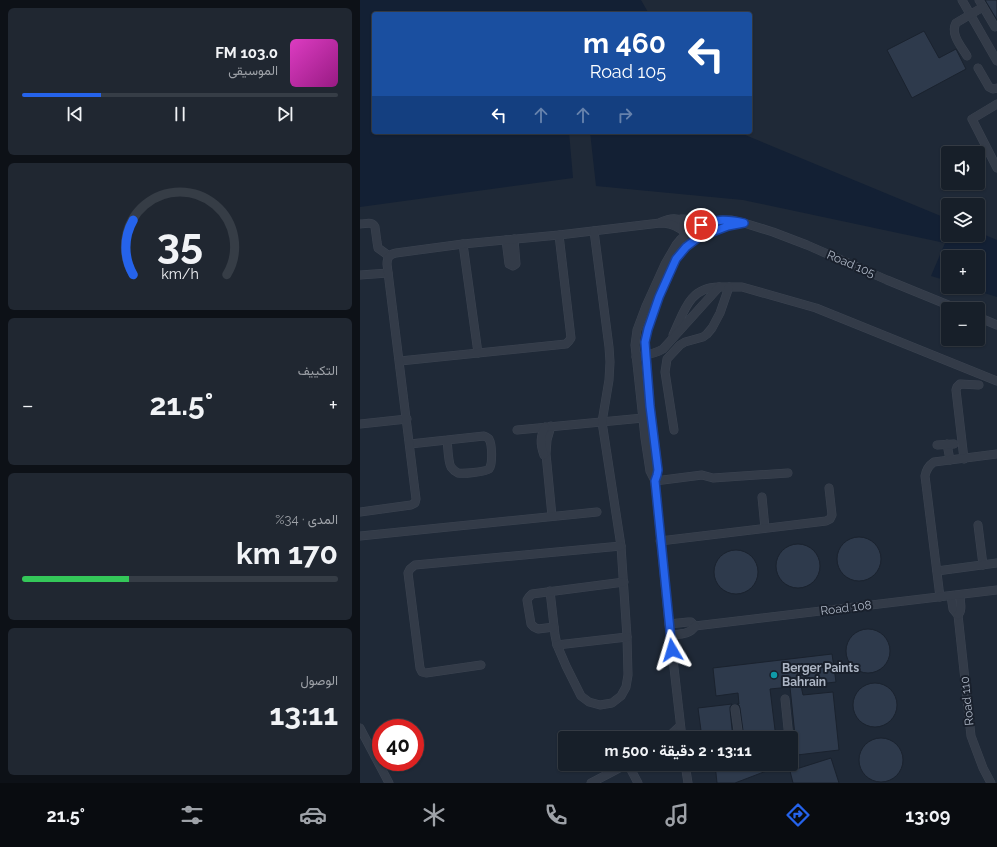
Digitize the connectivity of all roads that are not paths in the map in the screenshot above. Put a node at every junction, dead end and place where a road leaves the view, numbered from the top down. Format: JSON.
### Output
{"nodes":[{"id":1,"x":962,"y":0,"type":"edge"},
{"id":2,"x":981,"y":3,"type":"edge"},
{"id":3,"x":971,"y":14,"type":"junction"},
{"id":4,"x":995,"y":27,"type":"dead end"},
{"id":5,"x":996,"y":55,"type":"edge"},
{"id":6,"x":966,"y":56,"type":"dead end"},
{"id":7,"x":978,"y":68,"type":"dead end"},
{"id":8,"x":997,"y":88,"type":"edge"},
{"id":9,"x":997,"y":104,"type":"edge"},
{"id":10,"x":997,"y":168,"type":"edge"},
{"id":11,"x":680,"y":219,"type":"junction"},
{"id":12,"x":720,"y":220,"type":"junction"},
{"id":13,"x":660,"y":223,"type":"junction"},
{"id":14,"x":744,"y":223,"type":"junction"},
{"id":15,"x":360,"y":224,"type":"edge"},
{"id":16,"x":594,"y":231,"type":"junction"},
{"id":17,"x":690,"y":231,"type":"junction"},
{"id":18,"x":558,"y":235,"type":"junction"},
{"id":19,"x":696,"y":238,"type":"junction"},
{"id":20,"x":463,"y":244,"type":"junction"},
{"id":21,"x":389,"y":256,"type":"junction"},
{"id":22,"x":388,"y":273,"type":"junction"},
{"id":23,"x":360,"y":275,"type":"edge"},
{"id":24,"x":719,"y":287,"type":"junction"},
{"id":25,"x":729,"y":287,"type":"junction"},
{"id":26,"x":941,"y":302,"type":"edge"},
{"id":27,"x":985,"y":320,"type":"edge"},
{"id":28,"x":997,"y":325,"type":"edge"},
{"id":29,"x":669,"y":343,"type":"junction"},
{"id":30,"x":478,"y":353,"type":"junction"},
{"id":31,"x":646,"y":356,"type":"junction"},
{"id":32,"x":636,"y":357,"type":"junction"},
{"id":33,"x":400,"y":361,"type":"junction"},
{"id":34,"x":997,"y":381,"type":"edge"},
{"id":35,"x":979,"y":385,"type":"dead end"},
{"id":36,"x":650,"y":406,"type":"junction"},
{"id":37,"x":642,"y":408,"type":"junction"},
{"id":38,"x":642,"y":418,"type":"junction"},
{"id":39,"x":407,"y":419,"type":"junction"},
{"id":40,"x":602,"y":422,"type":"junction"},
{"id":41,"x":360,"y":424,"type":"edge"},
{"id":42,"x":548,"y":426,"type":"junction"},
{"id":43,"x":517,"y":430,"type":"dead end"},
{"id":44,"x":674,"y":430,"type":"dead end"},
{"id":45,"x":447,"y":440,"type":"junction"},
{"id":46,"x":410,"y":444,"type":"junction"},
{"id":47,"x":937,"y":445,"type":"dead end"},
{"id":48,"x":997,"y":454,"type":"edge"},
{"id":49,"x":964,"y":459,"type":"junction"},
{"id":50,"x":950,"y":460,"type":"junction"},
{"id":51,"x":788,"y":472,"type":"dead end"},
{"id":52,"x":655,"y":481,"type":"junction"},
{"id":53,"x":829,"y":488,"type":"dead end"},
{"id":54,"x":762,"y":497,"type":"dead end"},
{"id":55,"x":360,"y":512,"type":"edge"},
{"id":56,"x":597,"y":512,"type":"dead end"},
{"id":57,"x":552,"y":516,"type":"junction"},
{"id":58,"x":978,"y":525,"type":"dead end"},
{"id":59,"x":765,"y":528,"type":"junction"},
{"id":60,"x":360,"y":536,"type":"edge"},
{"id":61,"x":660,"y":541,"type":"junction"},
{"id":62,"x":621,"y":546,"type":"junction"},
{"id":63,"x":997,"y":563,"type":"edge"},
{"id":64,"x":983,"y":565,"type":"junction"},
{"id":65,"x":937,"y":571,"type":"junction"},
{"id":66,"x":624,"y":582,"type":"junction"},
{"id":67,"x":997,"y":590,"type":"edge"},
{"id":68,"x":550,"y":591,"type":"junction"},
{"id":69,"x":960,"y":595,"type":"junction"},
{"id":70,"x":951,"y":596,"type":"junction"},
{"id":71,"x":940,"y":597,"type":"junction"},
{"id":72,"x":958,"y":615,"type":"junction"},
{"id":73,"x":669,"y":624,"type":"junction"},
{"id":74,"x":554,"y":626,"type":"junction"},
{"id":75,"x":696,"y":626,"type":"junction"},
{"id":76,"x":670,"y":635,"type":"junction"},
{"id":77,"x":627,"y":637,"type":"junction"},
{"id":78,"x":557,"y":645,"type":"junction"},
{"id":79,"x":481,"y":665,"type":"dead end"},
{"id":80,"x":785,"y":699,"type":"dead end"},
{"id":81,"x":735,"y":709,"type":"dead end"},
{"id":82,"x":680,"y":726,"type":"junction"},
{"id":83,"x":360,"y":728,"type":"edge"},
{"id":84,"x":675,"y":731,"type":"edge"},
{"id":85,"x":681,"y":731,"type":"edge"},
{"id":86,"x":738,"y":731,"type":"edge"},
{"id":87,"x":788,"y":731,"type":"edge"},
{"id":88,"x":614,"y":771,"type":"edge"},
{"id":89,"x":631,"y":771,"type":"edge"},
{"id":90,"x":685,"y":771,"type":"edge"},
{"id":91,"x":389,"y":783,"type":"edge"},
{"id":92,"x":591,"y":783,"type":"edge"},
{"id":93,"x":638,"y":783,"type":"edge"},
{"id":94,"x":688,"y":783,"type":"edge"},
{"id":95,"x":991,"y":783,"type":"edge"}],
"edges":[{"from":1,"to":3,"type":"street"},
{"from":2,"to":3,"type":"street"},
{"from":2,"to":4,"type":"street"},
{"from":3,"to":5,"type":"street"},
{"from":3,"to":6,"type":"street"},
{"from":7,"to":8,"type":"street"},
{"from":9,"to":10,"type":"street"},
{"from":11,"to":12,"type":"street"},
{"from":11,"to":13,"type":"street"},
{"from":11,"to":17,"type":"street"},
{"from":12,"to":14,"type":"street","name":"Road 105"},
{"from":12,"to":17,"type":"street","name":"Road 105"},
{"from":13,"to":16,"type":"street"},
{"from":13,"to":17,"type":"street"},
{"from":14,"to":19,"type":"street","name":"Road 105"},
{"from":14,"to":26,"type":"street","name":"Road 105"},
{"from":15,"to":21,"type":"street"},
{"from":16,"to":18,"type":"street"},
{"from":16,"to":40,"type":"street"},
{"from":17,"to":19,"type":"street"},
{"from":17,"to":32,"type":"street","name":"Road 105"},
{"from":18,"to":20,"type":"street"},
{"from":18,"to":30,"type":"street"},
{"from":19,"to":31,"type":"street","name":"Road 105"},
{"from":20,"to":21,"type":"street"},
{"from":20,"to":30,"type":"street"},
{"from":21,"to":22,"type":"street"},
{"from":22,"to":23,"type":"street"},
{"from":22,"to":33,"type":"street"},
{"from":24,"to":25,"type":"street"},
{"from":24,"to":29,"type":"street"},
{"from":24,"to":29,"type":"street"},
{"from":25,"to":34,"type":"street"},
{"from":25,"to":44,"type":"street"},
{"from":27,"to":28,"type":"street"},
{"from":29,"to":31,"type":"street"},
{"from":30,"to":33,"type":"street"},
{"from":31,"to":32,"type":"street"},
{"from":31,"to":36,"type":"street","name":"Road 105"},
{"from":32,"to":37,"type":"street","name":"Road 105"},
{"from":33,"to":39,"type":"street"},
{"from":35,"to":49,"type":"street"},
{"from":36,"to":37,"type":"street"},
{"from":36,"to":52,"type":"street","name":"Road 105"},
{"from":37,"to":38,"type":"street","name":"Road 105"},
{"from":38,"to":40,"type":"street"},
{"from":38,"to":52,"type":"street","name":"Road 105"},
{"from":39,"to":41,"type":"street"},
{"from":39,"to":46,"type":"street"},
{"from":40,"to":42,"type":"street"},
{"from":40,"to":62,"type":"street"},
{"from":42,"to":43,"type":"street"},
{"from":42,"to":57,"type":"street"},
{"from":45,"to":45,"type":"street"},
{"from":45,"to":46,"type":"street"},
{"from":46,"to":55,"type":"street"},
{"from":47,"to":50,"type":"street"},
{"from":48,"to":49,"type":"street"},
{"from":49,"to":50,"type":"street"},
{"from":50,"to":65,"type":"street"},
{"from":51,"to":52,"type":"street"},
{"from":52,"to":61,"type":"street","name":"Road 105"},
{"from":53,"to":59,"type":"street"},
{"from":54,"to":59,"type":"street"},
{"from":56,"to":57,"type":"street"},
{"from":57,"to":60,"type":"street"},
{"from":58,"to":64,"type":"street"},
{"from":59,"to":61,"type":"street"},
{"from":61,"to":73,"type":"street","name":"Road 105"},
{"from":62,"to":66,"type":"street"},
{"from":62,"to":79,"type":"street"},
{"from":63,"to":64,"type":"street"},
{"from":64,"to":65,"type":"street"},
{"from":65,"to":71,"type":"street"},
{"from":66,"to":68,"type":"street"},
{"from":66,"to":77,"type":"street"},
{"from":67,"to":69,"type":"street","name":"Road 108"},
{"from":68,"to":74,"type":"street"},
{"from":68,"to":74,"type":"street"},
{"from":69,"to":70,"type":"street","name":"Road 108"},
{"from":69,"to":72,"type":"street","name":"Road 110"},
{"from":70,"to":71,"type":"street","name":"Road 108"},
{"from":70,"to":72,"type":"street","name":"Road 110"},
{"from":71,"to":75,"type":"street","name":"Road 108"},
{"from":72,"to":95,"type":"street","name":"Road 110"},
{"from":73,"to":75,"type":"street","name":"Road 108"},
{"from":73,"to":76,"type":"street","name":"Road 105"},
{"from":74,"to":78,"type":"street"},
{"from":75,"to":76,"type":"street","name":"Road 108"},
{"from":76,"to":82,"type":"street","name":"Road 105"},
{"from":77,"to":78,"type":"street"},
{"from":77,"to":78,"type":"street"},
{"from":80,"to":87,"type":"street"},
{"from":81,"to":86,"type":"street"},
{"from":82,"to":84,"type":"street"},
{"from":82,"to":85,"type":"street","name":"Road 105"},
{"from":83,"to":91,"type":"street"},
{"from":88,"to":92,"type":"street"},
{"from":89,"to":93,"type":"street"},
{"from":90,"to":94,"type":"street"}]}
